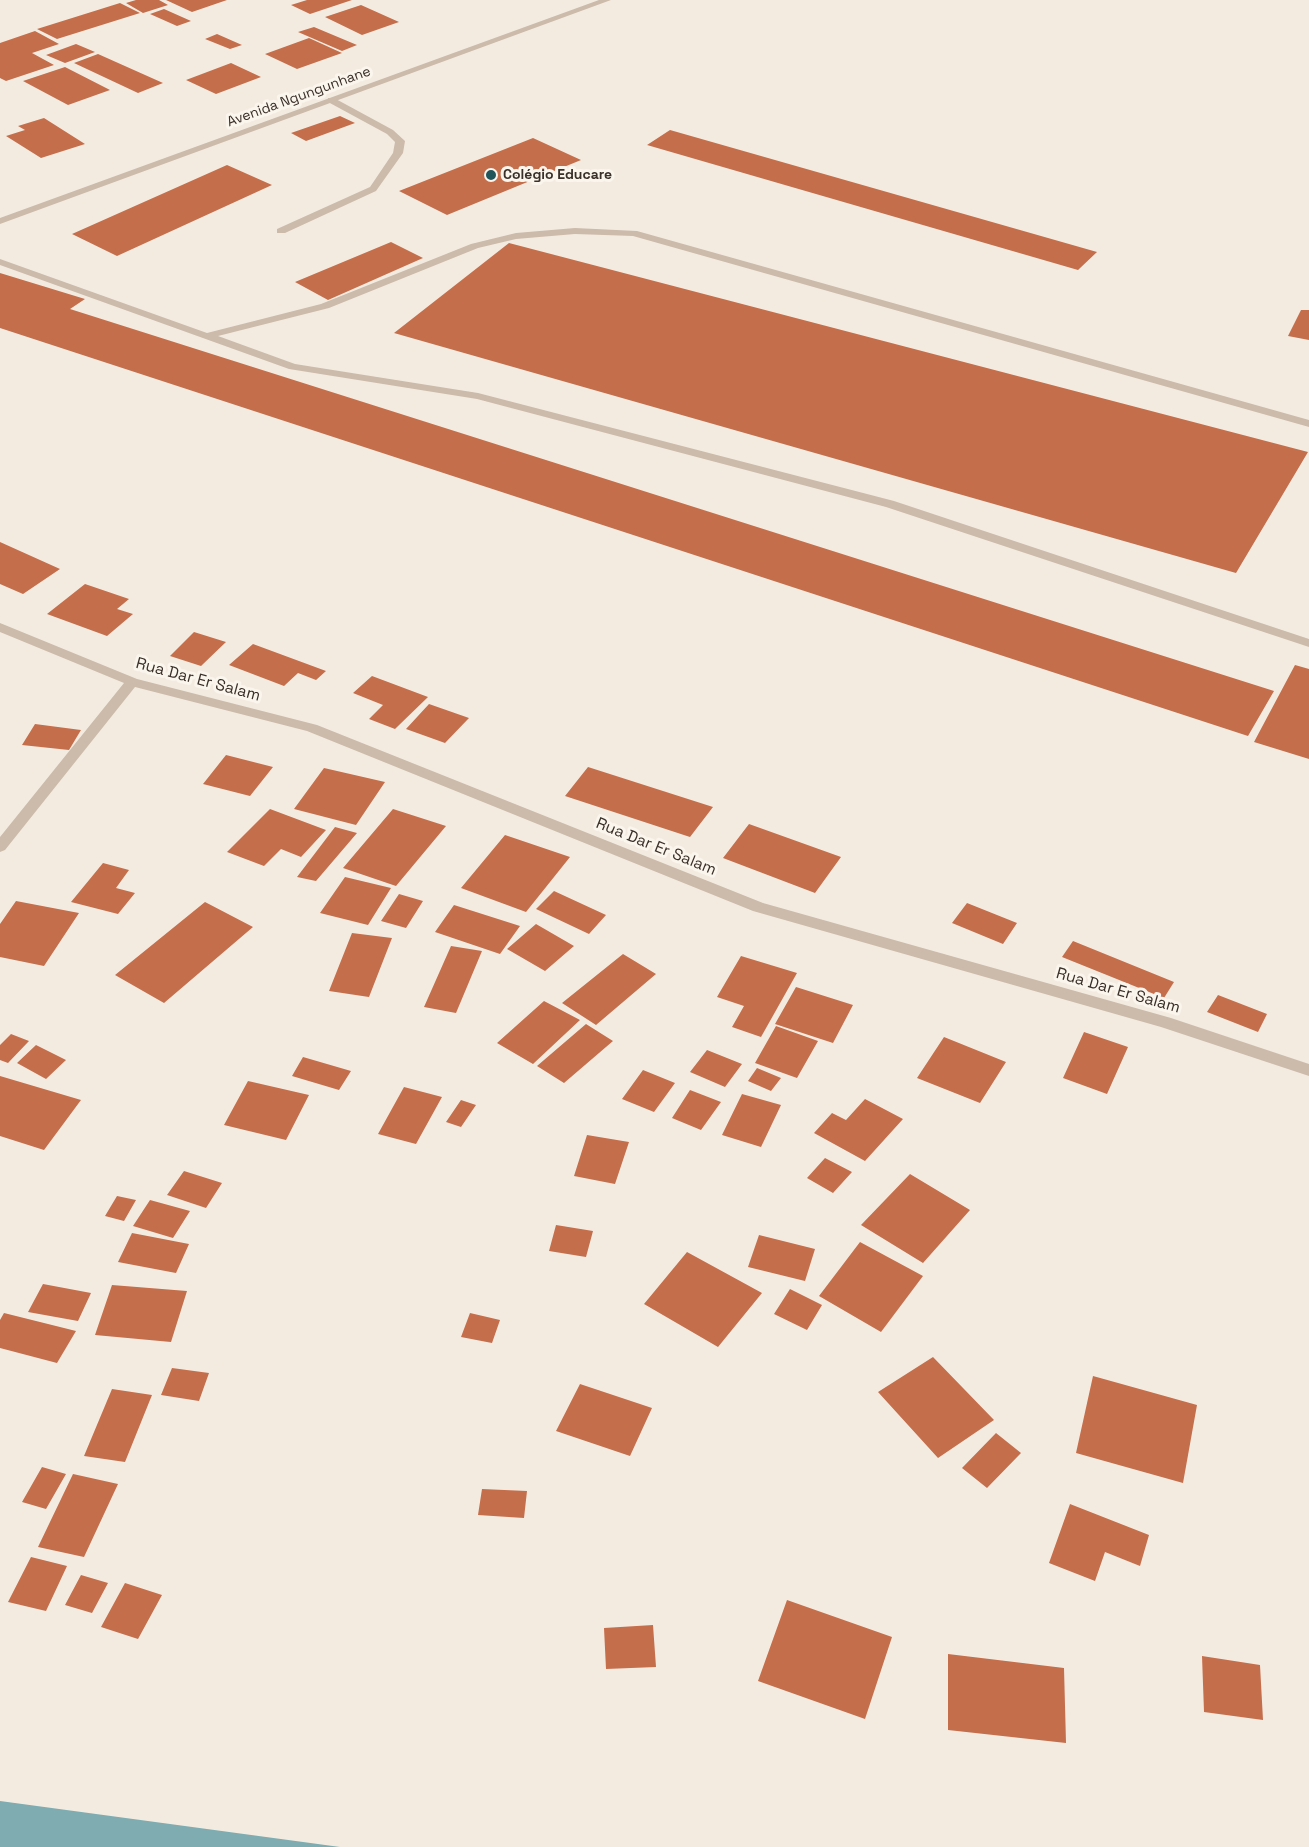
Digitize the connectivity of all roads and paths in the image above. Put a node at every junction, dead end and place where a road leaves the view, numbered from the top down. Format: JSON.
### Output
{"nodes":[{"id":1,"x":607,"y":0,"type":"edge"},
{"id":2,"x":331,"y":100,"type":"junction"},
{"id":3,"x":0,"y":221,"type":"edge"},
{"id":4,"x":281,"y":231,"type":"dead end"},
{"id":5,"x":0,"y":262,"type":"edge"},
{"id":6,"x":207,"y":336,"type":"junction"},
{"id":7,"x":1309,"y":424,"type":"edge"},
{"id":8,"x":0,"y":627,"type":"edge"},
{"id":9,"x":1309,"y":643,"type":"edge"},
{"id":10,"x":132,"y":682,"type":"junction"},
{"id":11,"x":0,"y":847,"type":"edge"},
{"id":12,"x":1309,"y":1070,"type":"edge"}],
"edges":[{"from":1,"to":2,"type":"street","name":"Avenida Ngungunhane"},
{"from":2,"to":3,"type":"street","name":"Avenida Ngungunhane"},
{"from":2,"to":4,"type":"street"},
{"from":5,"to":6,"type":"street"},
{"from":6,"to":7,"type":"street"},
{"from":6,"to":9,"type":"street"},
{"from":8,"to":10,"type":"street","name":"Rua Dar Er Salam"},
{"from":10,"to":11,"type":"street"},
{"from":10,"to":12,"type":"street","name":"Rua Dar Er Salam"}]}
